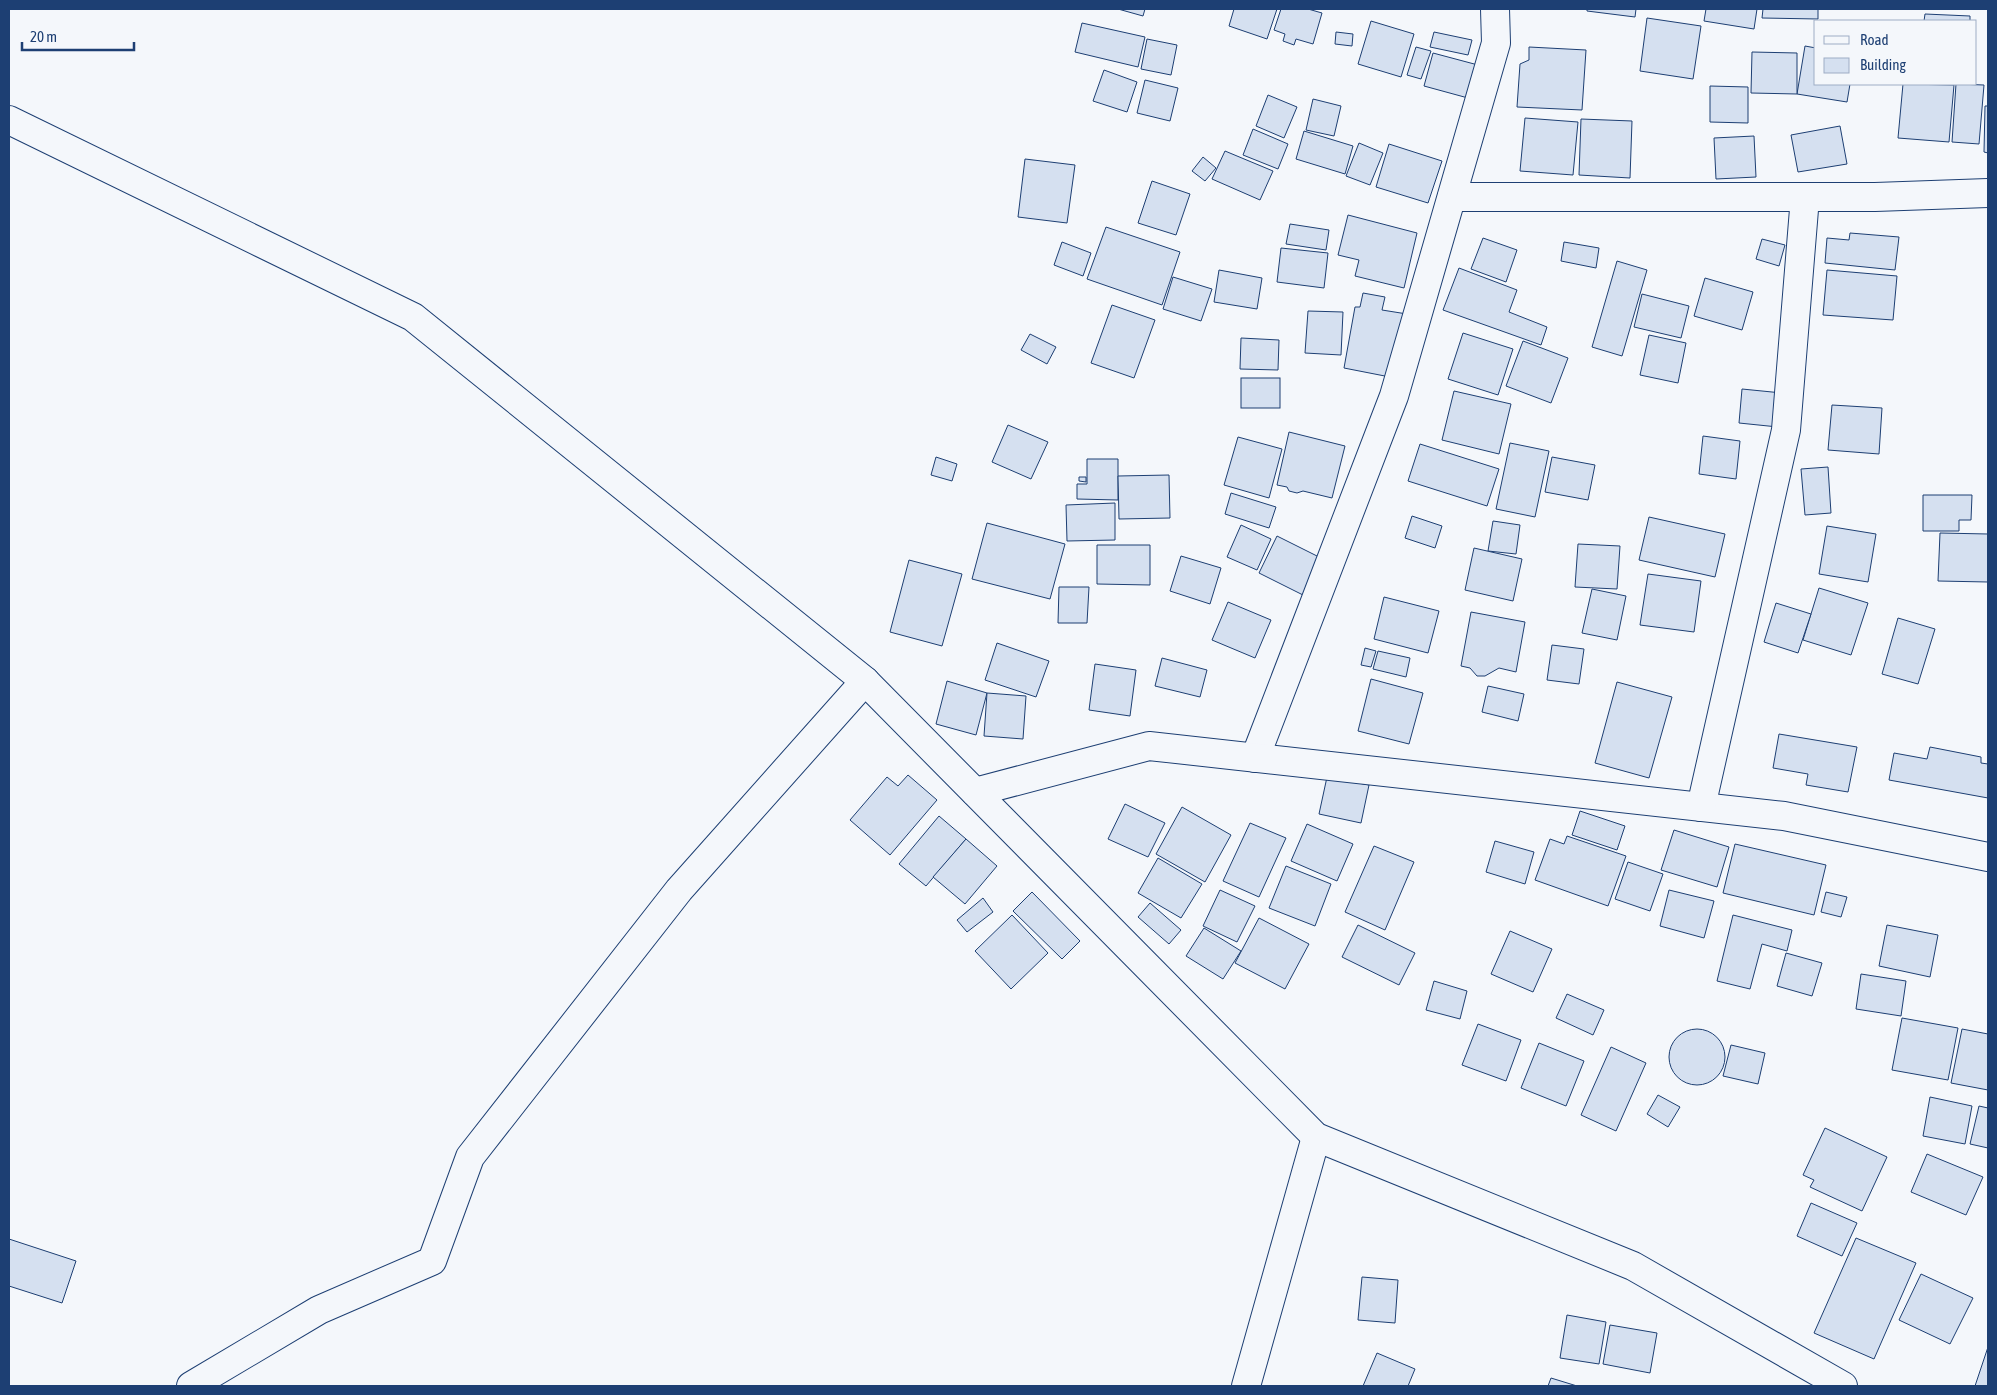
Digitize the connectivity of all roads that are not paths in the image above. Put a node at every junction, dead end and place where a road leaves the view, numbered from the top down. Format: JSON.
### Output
{"nodes":[{"id":1,"x":1494,"y":9,"type":"edge"},
{"id":2,"x":9,"y":120,"type":"edge"},
{"id":3,"x":1988,"y":193,"type":"edge"},
{"id":4,"x":1452,"y":197,"type":"junction"},
{"id":5,"x":1805,"y":197,"type":"junction"},
{"id":6,"x":865,"y":681,"type":"junction"},
{"id":7,"x":1255,"y":758,"type":"junction"},
{"id":8,"x":975,"y":792,"type":"junction"},
{"id":9,"x":1701,"y":807,"type":"junction"},
{"id":10,"x":1988,"y":857,"type":"edge"},
{"id":11,"x":1316,"y":1137,"type":"junction"},
{"id":12,"x":190,"y":1386,"type":"edge"},
{"id":13,"x":1246,"y":1386,"type":"edge"},
{"id":14,"x":1843,"y":1386,"type":"edge"}],
"edges":[{"from":1,"to":4,"type":"street"},
{"from":2,"to":6,"type":"street"},
{"from":3,"to":5,"type":"street"},
{"from":4,"to":5,"type":"street"},
{"from":4,"to":7,"type":"street"},
{"from":5,"to":9,"type":"street"},
{"from":6,"to":8,"type":"street"},
{"from":6,"to":12,"type":"street"},
{"from":7,"to":8,"type":"street"},
{"from":7,"to":9,"type":"street"},
{"from":8,"to":11,"type":"street"},
{"from":9,"to":10,"type":"street"},
{"from":11,"to":13,"type":"street"},
{"from":11,"to":14,"type":"street"}]}
